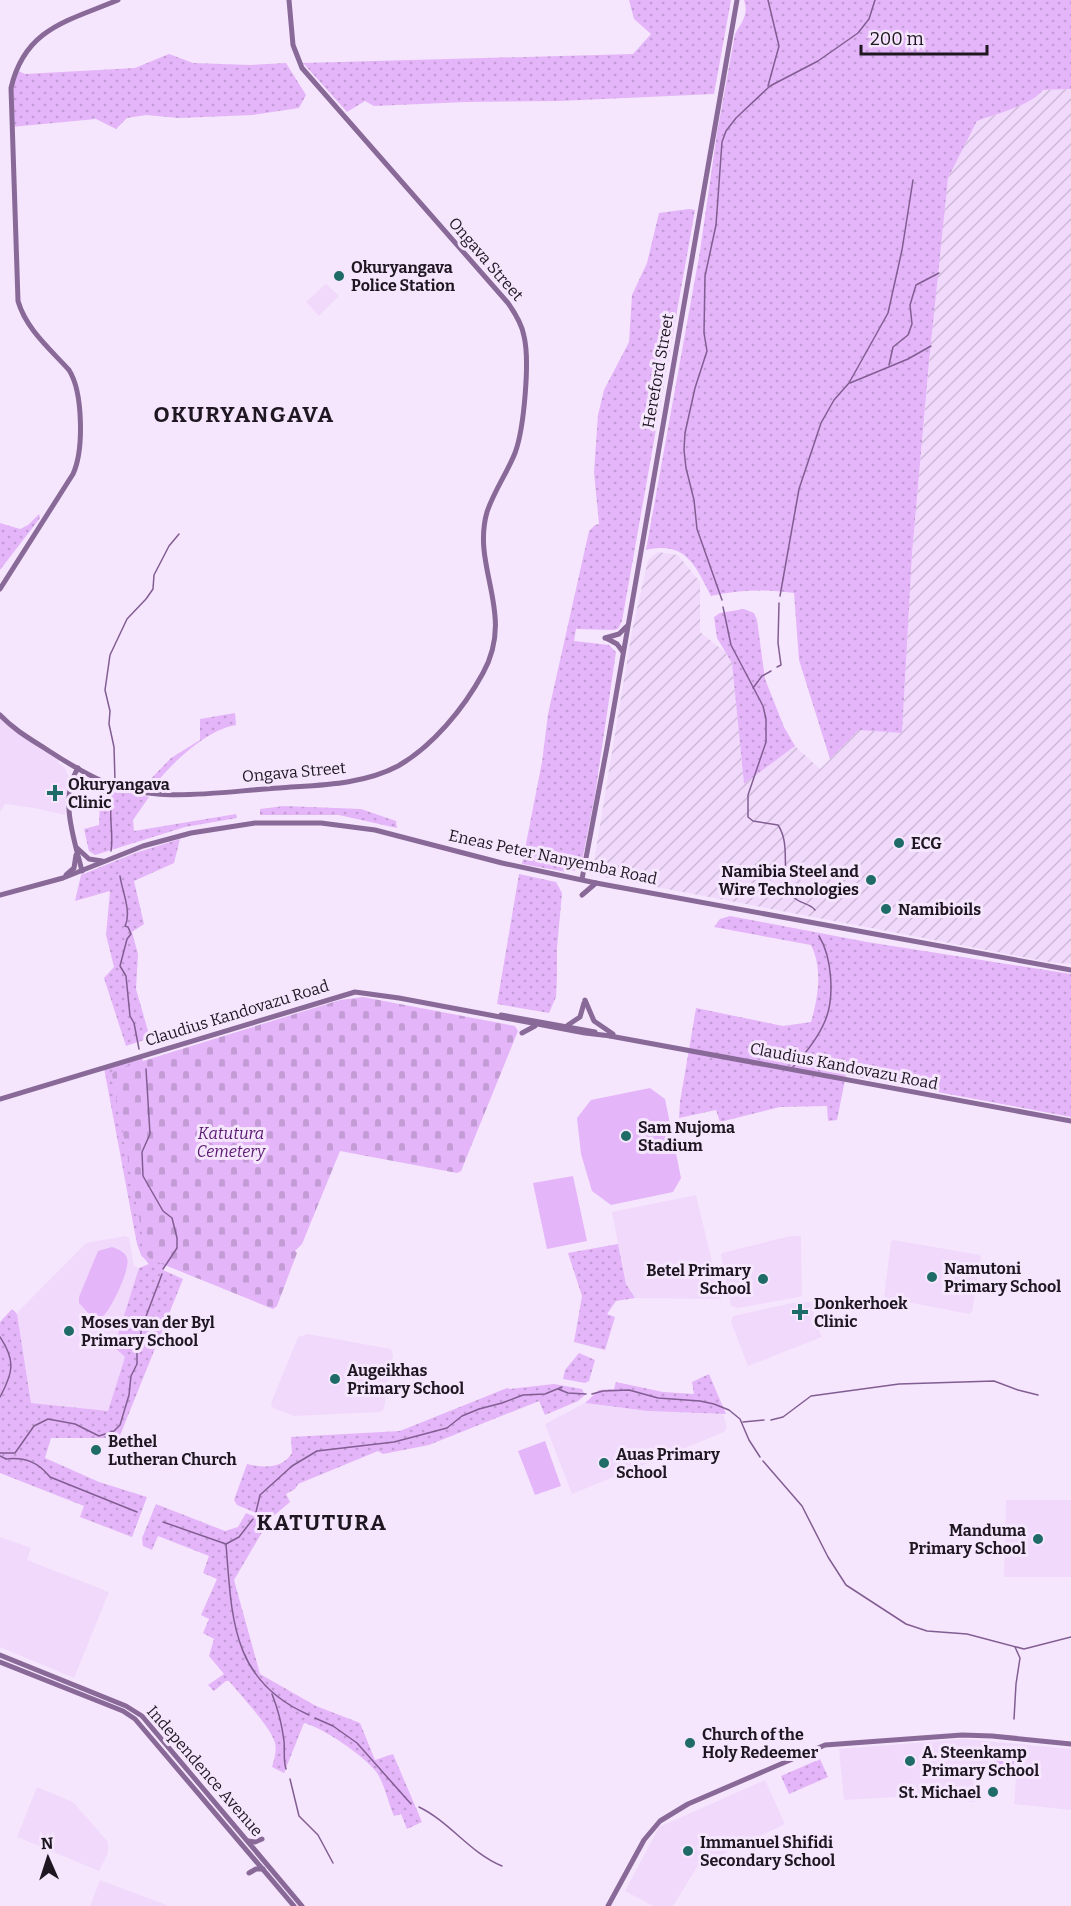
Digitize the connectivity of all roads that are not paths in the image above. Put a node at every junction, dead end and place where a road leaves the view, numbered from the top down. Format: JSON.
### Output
{"nodes":[{"id":1,"x":118,"y":0,"type":"edge"},
{"id":2,"x":289,"y":0,"type":"edge"},
{"id":3,"x":737,"y":0,"type":"edge"},
{"id":4,"x":0,"y":589,"type":"edge"},
{"id":5,"x":630,"y":617,"type":"junction"},
{"id":6,"x":623,"y":652,"type":"junction"},
{"id":7,"x":0,"y":715,"type":"edge"},
{"id":8,"x":78,"y":768,"type":"junction"},
{"id":9,"x":76,"y":847,"type":"junction"},
{"id":10,"x":108,"y":861,"type":"junction"},
{"id":11,"x":82,"y":871,"type":"junction"},
{"id":12,"x":63,"y":878,"type":"junction"},
{"id":13,"x":582,"y":879,"type":"junction"},
{"id":14,"x":596,"y":883,"type":"junction"},
{"id":15,"x":0,"y":895,"type":"edge"},
{"id":16,"x":582,"y":895,"type":"dead end"},
{"id":17,"x":1071,"y":970,"type":"edge"},
{"id":18,"x":485,"y":1014,"type":"junction"},
{"id":19,"x":512,"y":1020,"type":"junction"},
{"id":20,"x":540,"y":1025,"type":"junction"},
{"id":21,"x":563,"y":1025,"type":"junction"},
{"id":22,"x":611,"y":1036,"type":"junction"},
{"id":23,"x":624,"y":1038,"type":"junction"},
{"id":24,"x":0,"y":1099,"type":"edge"},
{"id":25,"x":1071,"y":1121,"type":"edge"},
{"id":26,"x":0,"y":1655,"type":"edge"},
{"id":27,"x":0,"y":1662,"type":"edge"},
{"id":28,"x":1071,"y":1744,"type":"edge"},
{"id":29,"x":262,"y":1839,"type":"dead end"},
{"id":30,"x":248,"y":1841,"type":"junction"},
{"id":31,"x":263,"y":1869,"type":"junction"},
{"id":32,"x":249,"y":1873,"type":"dead end"},
{"id":33,"x":294,"y":1906,"type":"edge"},
{"id":34,"x":302,"y":1906,"type":"edge"},
{"id":35,"x":608,"y":1906,"type":"edge"}],
"edges":[{"from":1,"to":4,"type":"street"},
{"from":2,"to":8,"type":"street","name":"Ongava Street"},
{"from":3,"to":5,"type":"street","name":"Hereford Street"},
{"from":5,"to":6,"type":"street","name":"Hereford Street"},
{"from":5,"to":6,"type":"street"},
{"from":6,"to":13,"type":"street","name":"Hereford Street"},
{"from":7,"to":8,"type":"street","name":"Ongava Street"},
{"from":8,"to":9,"type":"street"},
{"from":9,"to":10,"type":"street"},
{"from":9,"to":11,"type":"street"},
{"from":9,"to":12,"type":"street"},
{"from":10,"to":11,"type":"street","name":"Eneas Peter Nanyemba Road"},
{"from":10,"to":13,"type":"street","name":"Eneas Peter Nanyemba Road"},
{"from":11,"to":12,"type":"street","name":"Eneas Peter Nanyemba Road"},
{"from":12,"to":15,"type":"street","name":"Eneas Peter Nanyemba Road"},
{"from":13,"to":14,"type":"street","name":"Eneas Peter Nanyemba Road"},
{"from":14,"to":16,"type":"street"},
{"from":14,"to":17,"type":"street","name":"Eneas Peter Nanyemba Road"},
{"from":18,"to":19,"type":"street","name":"Claudius Kandovazu Road"},
{"from":18,"to":21,"type":"street","name":"Claudius Kandovazu Road"},
{"from":18,"to":24,"type":"street","name":"Claudius Kandovazu Road"},
{"from":19,"to":20,"type":"street","name":"Claudius Kandovazu Road"},
{"from":19,"to":20,"type":"street"},
{"from":20,"to":22,"type":"street","name":"Claudius Kandovazu Road"},
{"from":21,"to":22,"type":"street","name":"Claudius Kandovazu Road"},
{"from":21,"to":23,"type":"street"},
{"from":22,"to":23,"type":"street","name":"Claudius Kandovazu Road"},
{"from":23,"to":25,"type":"street","name":"Claudius Kandovazu Road"},
{"from":26,"to":30,"type":"street","name":"Independence Avenue"},
{"from":27,"to":31,"type":"street","name":"Independence Avenue"},
{"from":28,"to":35,"type":"street"},
{"from":29,"to":30,"type":"street"},
{"from":30,"to":34,"type":"street","name":"Independence Avenue"},
{"from":31,"to":32,"type":"street"},
{"from":31,"to":33,"type":"street","name":"Independence Avenue"}]}
